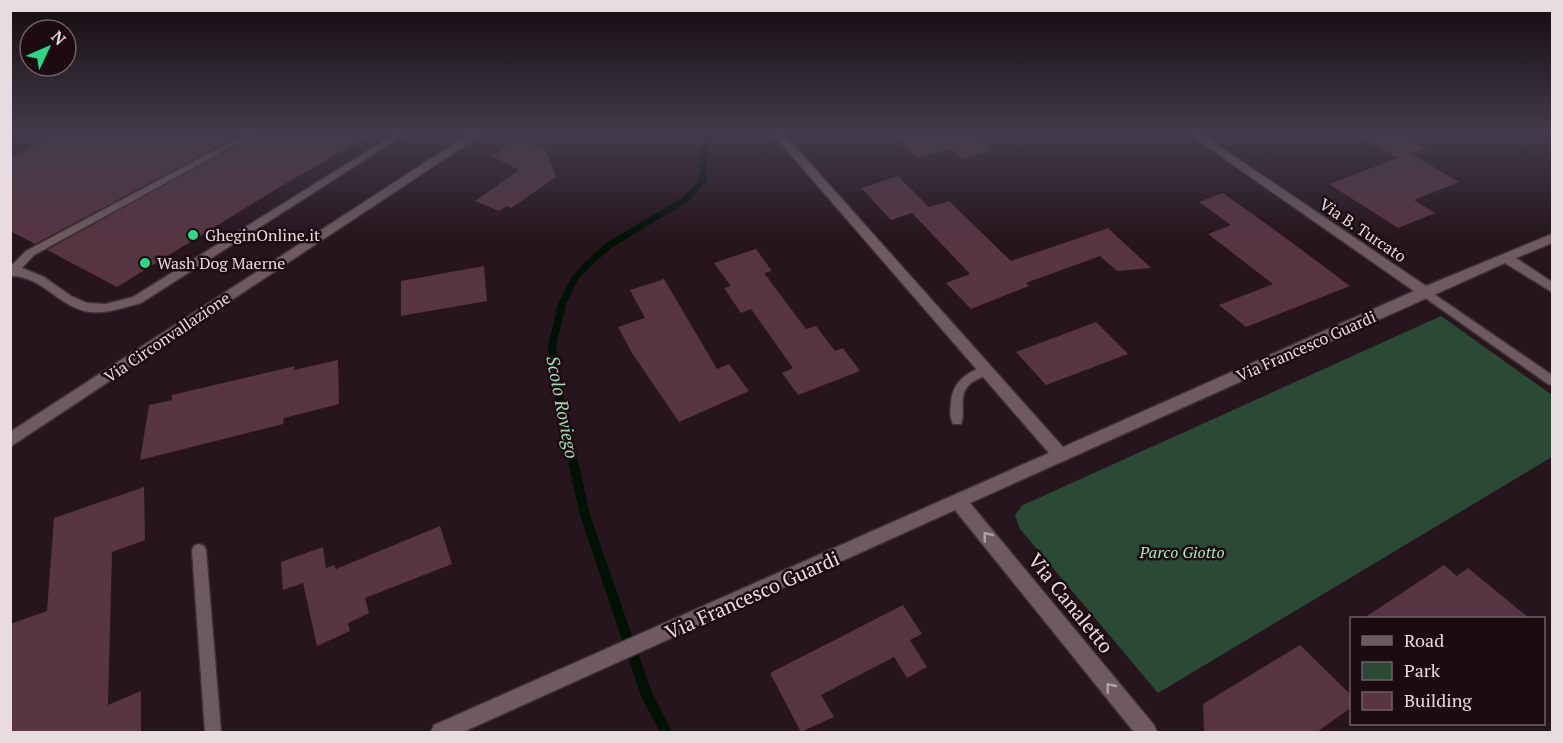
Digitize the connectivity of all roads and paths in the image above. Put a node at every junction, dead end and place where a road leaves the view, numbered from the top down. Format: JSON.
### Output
{"nodes":[{"id":1,"x":187,"y":169,"type":"edge"},
{"id":2,"x":346,"y":169,"type":"edge"},
{"id":3,"x":422,"y":169,"type":"edge"},
{"id":4,"x":809,"y":169,"type":"edge"},
{"id":5,"x":1245,"y":169,"type":"edge"},
{"id":6,"x":1552,"y":238,"type":"edge"},
{"id":7,"x":1506,"y":258,"type":"junction"},
{"id":8,"x":12,"y":271,"type":"edge"},
{"id":9,"x":1552,"y":288,"type":"edge"},
{"id":10,"x":1425,"y":292,"type":"junction"},
{"id":11,"x":986,"y":370,"type":"junction"},
{"id":12,"x":1552,"y":381,"type":"edge"},
{"id":13,"x":957,"y":421,"type":"dead end"},
{"id":14,"x":13,"y":435,"type":"edge"},
{"id":15,"x":1061,"y":456,"type":"junction"},
{"id":16,"x":959,"y":502,"type":"junction"},
{"id":17,"x":199,"y":550,"type":"dead end"},
{"id":18,"x":213,"y":732,"type":"edge"},
{"id":19,"x":441,"y":732,"type":"edge"},
{"id":20,"x":1147,"y":732,"type":"edge"}],
"edges":[{"from":1,"to":8,"type":"lane"},
{"from":2,"to":8,"type":"lane"},
{"from":3,"to":14,"type":"street","name":"Via Circonvallazione"},
{"from":4,"to":11,"type":"street"},
{"from":5,"to":10,"type":"street","name":"Via B. Turcato"},
{"from":6,"to":7,"type":"street","name":"Via Francesco Guardi"},
{"from":7,"to":9,"type":"street"},
{"from":7,"to":10,"type":"street","name":"Via Francesco Guardi"},
{"from":10,"to":12,"type":"lane"},
{"from":10,"to":15,"type":"street","name":"Via Francesco Guardi"},
{"from":11,"to":13,"type":"lane"},
{"from":11,"to":15,"type":"street"},
{"from":15,"to":16,"type":"street","name":"Via Francesco Guardi"},
{"from":16,"to":19,"type":"street","name":"Via Francesco Guardi"},
{"from":20,"to":16,"type":"street","name":"Via Canaletto","one_way":true},
{"from":17,"to":18,"type":"lane"}]}
